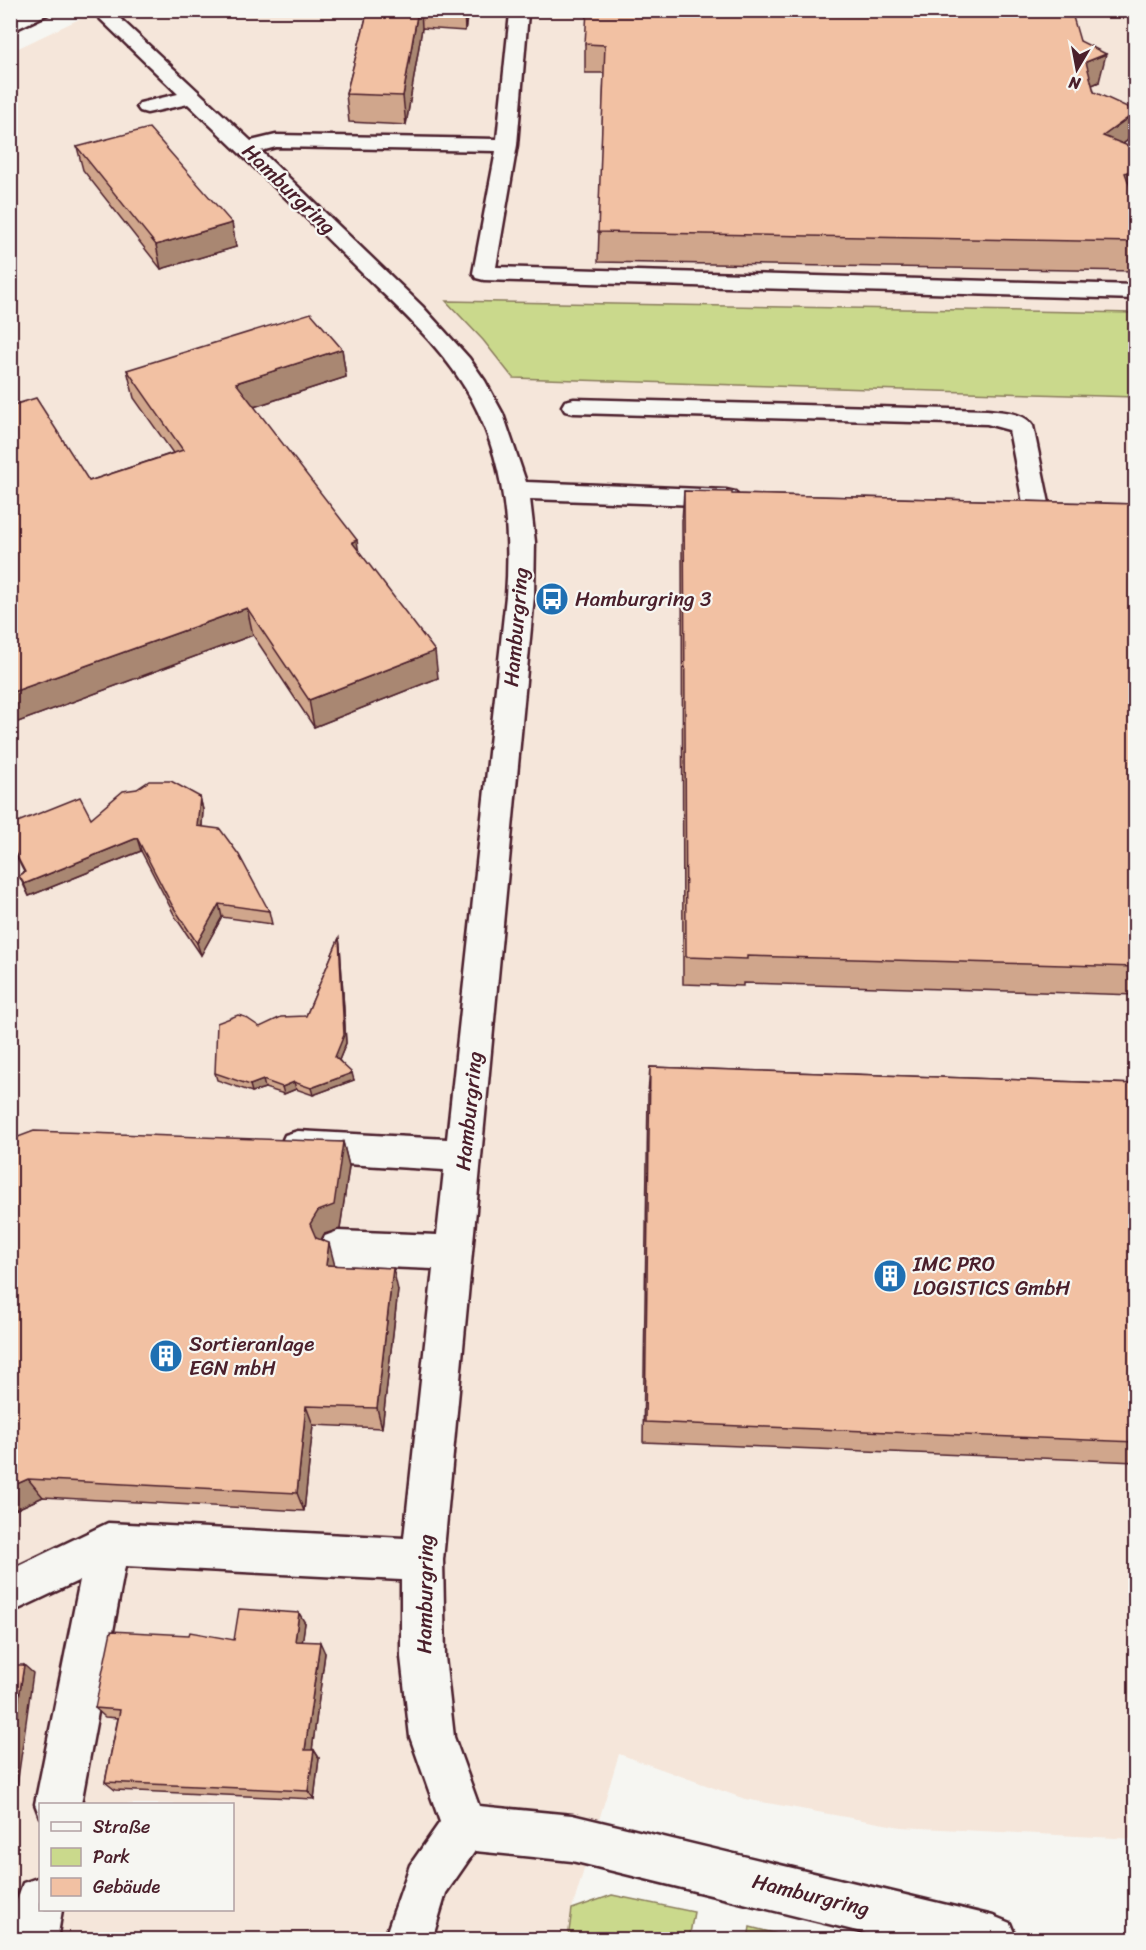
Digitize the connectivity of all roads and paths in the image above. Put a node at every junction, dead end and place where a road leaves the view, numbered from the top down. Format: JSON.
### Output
{"nodes":[{"id":1,"x":41,"y":10,"type":"edge"},
{"id":2,"x":100,"y":10,"type":"edge"},
{"id":3,"x":519,"y":13,"type":"dead end"},
{"id":4,"x":10,"y":26,"type":"edge"},
{"id":5,"x":191,"y":97,"type":"junction"},
{"id":6,"x":147,"y":106,"type":"dead end"},
{"id":7,"x":507,"y":145,"type":"junction"},
{"id":8,"x":247,"y":148,"type":"junction"},
{"id":9,"x":1136,"y":292,"type":"edge"},
{"id":10,"x":574,"y":406,"type":"dead end"},
{"id":11,"x":515,"y":490,"type":"junction"},
{"id":12,"x":750,"y":498,"type":"edge"},
{"id":13,"x":1036,"y":508,"type":"edge"},
{"id":14,"x":261,"y":1145,"type":"edge"},
{"id":15,"x":464,"y":1156,"type":"junction"},
{"id":16,"x":338,"y":1248,"type":"dead end"},
{"id":17,"x":453,"y":1253,"type":"junction"},
{"id":18,"x":108,"y":1544,"type":"junction"},
{"id":19,"x":422,"y":1560,"type":"junction"},
{"id":20,"x":10,"y":1592,"type":"edge"},
{"id":21,"x":58,"y":1803,"type":"edge"},
{"id":22,"x":464,"y":1827,"type":"junction"},
{"id":23,"x":39,"y":1906,"type":"edge"},
{"id":24,"x":33,"y":1940,"type":"edge"},
{"id":25,"x":408,"y":1940,"type":"edge"},
{"id":26,"x":993,"y":1940,"type":"edge"}],
"edges":[{"from":1,"to":4,"type":"street"},
{"from":2,"to":5,"type":"street","name":"Hamburgring"},
{"from":3,"to":7,"type":"street"},
{"from":5,"to":6,"type":"street"},
{"from":5,"to":8,"type":"street","name":"Hamburgring"},
{"from":7,"to":8,"type":"street"},
{"from":7,"to":9,"type":"street"},
{"from":8,"to":11,"type":"street","name":"Hamburgring"},
{"from":10,"to":13,"type":"street"},
{"from":11,"to":12,"type":"street"},
{"from":11,"to":15,"type":"street","name":"Hamburgring"},
{"from":14,"to":15,"type":"street"},
{"from":15,"to":17,"type":"street","name":"Hamburgring"},
{"from":16,"to":17,"type":"street"},
{"from":17,"to":19,"type":"street","name":"Hamburgring"},
{"from":18,"to":19,"type":"street"},
{"from":18,"to":20,"type":"street"},
{"from":18,"to":21,"type":"street"},
{"from":19,"to":22,"type":"street","name":"Hamburgring"},
{"from":22,"to":25,"type":"street"},
{"from":22,"to":26,"type":"street","name":"Hamburgring"},
{"from":23,"to":24,"type":"street"}]}
